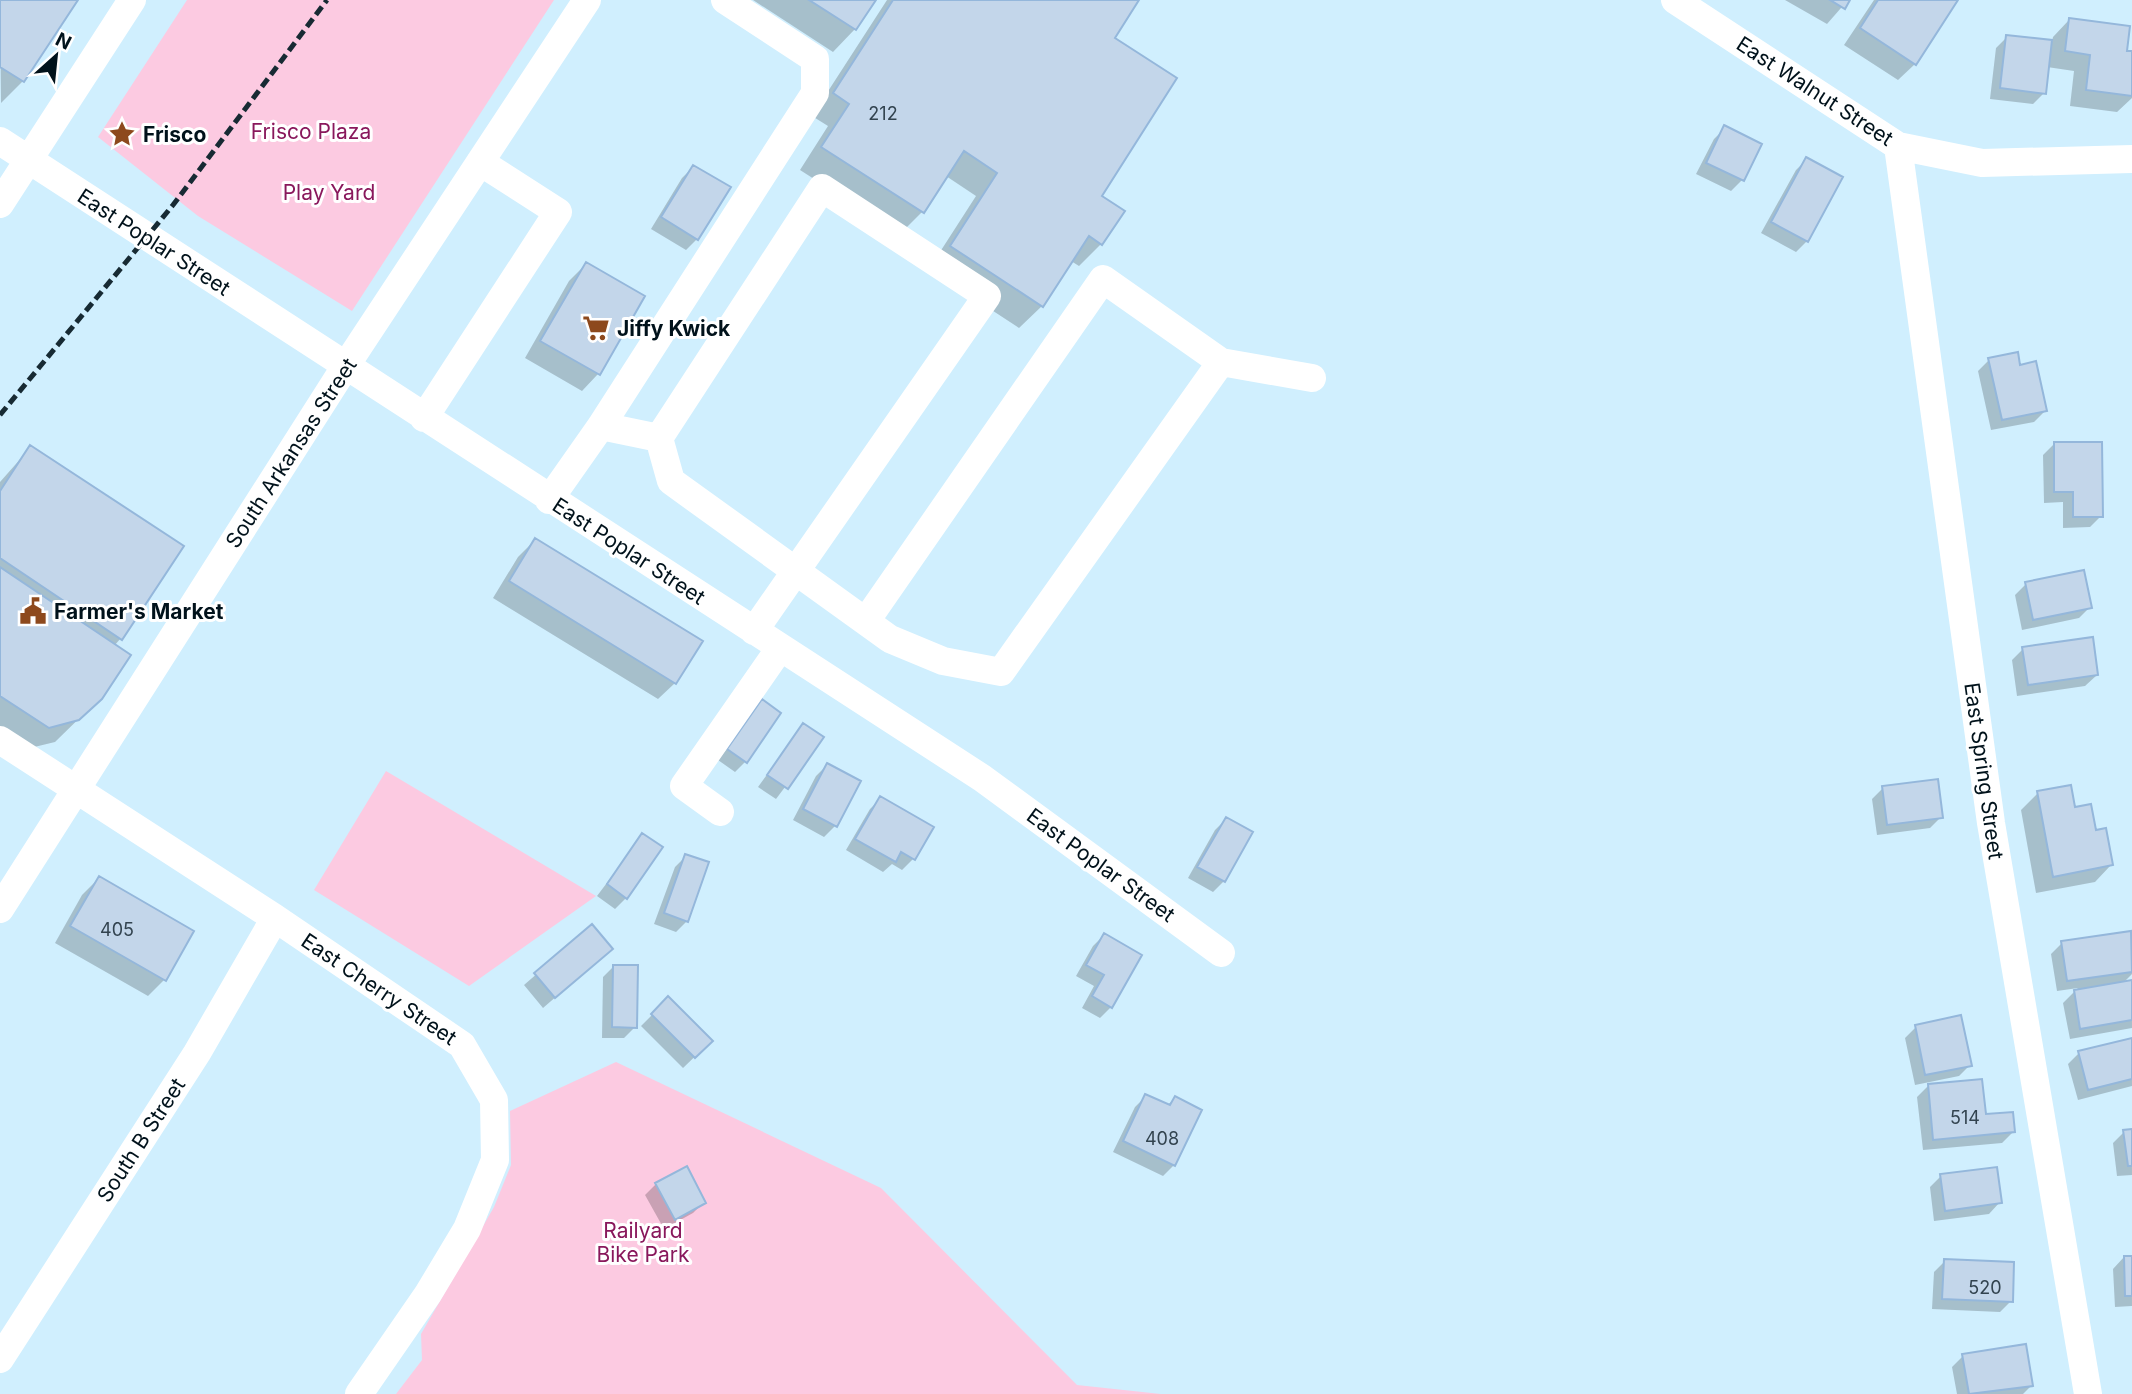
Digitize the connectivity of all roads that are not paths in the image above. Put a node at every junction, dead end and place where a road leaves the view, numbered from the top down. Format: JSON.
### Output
{"nodes":[{"id":1,"x":132,"y":0,"type":"edge"},
{"id":2,"x":587,"y":0,"type":"edge"},
{"id":3,"x":725,"y":0,"type":"edge"},
{"id":4,"x":1675,"y":0,"type":"edge"},
{"id":5,"x":0,"y":141,"type":"edge"},
{"id":6,"x":1898,"y":146,"type":"junction"},
{"id":7,"x":2132,"y":159,"type":"edge"},
{"id":8,"x":29,"y":160,"type":"junction"},
{"id":9,"x":480,"y":162,"type":"junction"},
{"id":10,"x":0,"y":204,"type":"edge"},
{"id":11,"x":1221,"y":362,"type":"junction"},
{"id":12,"x":345,"y":367,"type":"junction"},
{"id":13,"x":1312,"y":378,"type":"dead end"},
{"id":14,"x":424,"y":418,"type":"junction"},
{"id":15,"x":601,"y":426,"type":"junction"},
{"id":16,"x":659,"y":438,"type":"junction"},
{"id":17,"x":549,"y":500,"type":"junction"},
{"id":18,"x":796,"y":570,"type":"junction"},
{"id":19,"x":866,"y":621,"type":"junction"},
{"id":20,"x":754,"y":631,"type":"junction"},
{"id":21,"x":780,"y":648,"type":"junction"},
{"id":22,"x":0,"y":740,"type":"edge"},
{"id":23,"x":75,"y":788,"type":"junction"},
{"id":24,"x":720,"y":812,"type":"dead end"},
{"id":25,"x":0,"y":909,"type":"edge"},
{"id":26,"x":275,"y":918,"type":"junction"},
{"id":27,"x":1221,"y":953,"type":"dead end"},
{"id":28,"x":1,"y":1355,"type":"edge"},
{"id":29,"x":359,"y":1394,"type":"edge"},
{"id":30,"x":2088,"y":1394,"type":"edge"}],
"edges":[{"from":1,"to":8,"type":"street"},
{"from":2,"to":9,"type":"street","name":"South Arkansas Street"},
{"from":3,"to":15,"type":"street"},
{"from":4,"to":6,"type":"street","name":"East Walnut Street"},
{"from":5,"to":8,"type":"street","name":"East Poplar Street"},
{"from":6,"to":7,"type":"street","name":"East Walnut Street"},
{"from":6,"to":30,"type":"street","name":"East Spring Street"},
{"from":8,"to":10,"type":"street"},
{"from":8,"to":12,"type":"street","name":"East Poplar Street"},
{"from":9,"to":12,"type":"street","name":"South Arkansas Street"},
{"from":9,"to":14,"type":"street"},
{"from":11,"to":13,"type":"street"},
{"from":11,"to":19,"type":"street"},
{"from":11,"to":19,"type":"street"},
{"from":12,"to":14,"type":"street","name":"East Poplar Street"},
{"from":12,"to":23,"type":"street","name":"South Arkansas Street"},
{"from":14,"to":17,"type":"street","name":"East Poplar Street"},
{"from":15,"to":16,"type":"street"},
{"from":15,"to":17,"type":"street"},
{"from":16,"to":18,"type":"street"},
{"from":16,"to":18,"type":"street"},
{"from":17,"to":20,"type":"street","name":"East Poplar Street"},
{"from":18,"to":19,"type":"street"},
{"from":18,"to":20,"type":"street"},
{"from":20,"to":21,"type":"street","name":"East Poplar Street"},
{"from":21,"to":24,"type":"street"},
{"from":21,"to":27,"type":"street","name":"East Poplar Street"},
{"from":22,"to":23,"type":"street","name":"East Cherry Street"},
{"from":23,"to":25,"type":"street","name":"South Arkansas Street"},
{"from":23,"to":26,"type":"street","name":"East Cherry Street"},
{"from":26,"to":28,"type":"street","name":"South B Street"},
{"from":26,"to":29,"type":"street","name":"East Cherry Street"}]}
